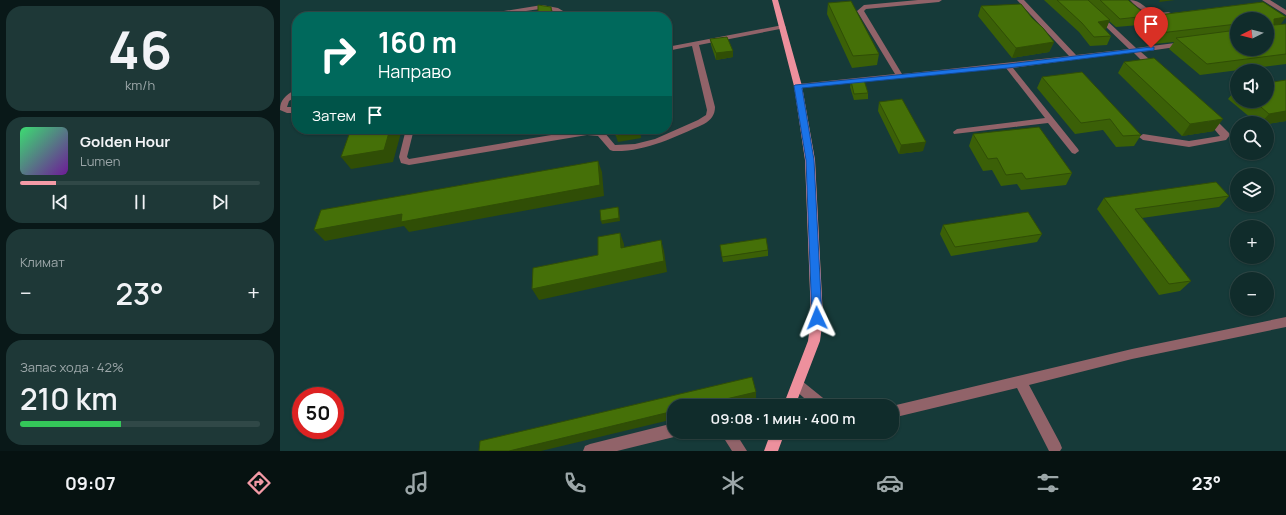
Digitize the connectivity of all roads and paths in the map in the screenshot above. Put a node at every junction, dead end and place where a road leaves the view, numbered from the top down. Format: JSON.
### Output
{"nodes":[{"id":1,"x":775,"y":0,"type":"edge"},
{"id":2,"x":940,"y":0,"type":"edge"},
{"id":3,"x":1020,"y":0,"type":"edge"},
{"id":4,"x":1081,"y":0,"type":"edge"},
{"id":5,"x":1133,"y":0,"type":"edge"},
{"id":6,"x":1265,"y":0,"type":"edge"},
{"id":7,"x":510,"y":12,"type":"edge"},
{"id":8,"x":561,"y":12,"type":"edge"},
{"id":9,"x":1174,"y":14,"type":"edge"},
{"id":10,"x":1286,"y":14,"type":"edge"},
{"id":11,"x":783,"y":27,"type":"junction"},
{"id":12,"x":1190,"y":43,"type":"edge"},
{"id":13,"x":695,"y":44,"type":"junction"},
{"id":14,"x":672,"y":48,"type":"edge"},
{"id":15,"x":1136,"y":50,"type":"junction"},
{"id":16,"x":1075,"y":58,"type":"junction"},
{"id":17,"x":1008,"y":66,"type":"junction"},
{"id":18,"x":1159,"y":72,"type":"edge"},
{"id":19,"x":900,"y":77,"type":"junction"},
{"id":20,"x":798,"y":86,"type":"junction"},
{"id":21,"x":292,"y":96,"type":"edge"},
{"id":22,"x":292,"y":110,"type":"edge"},
{"id":23,"x":1204,"y":114,"type":"edge"},
{"id":24,"x":1050,"y":120,"type":"junction"},
{"id":25,"x":957,"y":132,"type":"dead end"},
{"id":26,"x":409,"y":134,"type":"edge"},
{"id":27,"x":575,"y":134,"type":"edge"},
{"id":28,"x":601,"y":134,"type":"edge"},
{"id":29,"x":672,"y":134,"type":"edge"},
{"id":30,"x":672,"y":134,"type":"edge"},
{"id":31,"x":1143,"y":136,"type":"dead end"},
{"id":32,"x":1075,"y":151,"type":"dead end"},
{"id":33,"x":1286,"y":322,"type":"edge"},
{"id":34,"x":1020,"y":381,"type":"junction"},
{"id":35,"x":798,"y":385,"type":"junction"},
{"id":36,"x":792,"y":399,"type":"edge"},
{"id":37,"x":815,"y":399,"type":"edge"},
{"id":38,"x":899,"y":410,"type":"edge"},
{"id":39,"x":667,"y":432,"type":"edge"},
{"id":40,"x":732,"y":439,"type":"edge"},
{"id":41,"x":775,"y":439,"type":"edge"},
{"id":42,"x":1055,"y":448,"type":"dead end"},
{"id":43,"x":590,"y":451,"type":"edge"},
{"id":44,"x":740,"y":451,"type":"edge"},
{"id":45,"x":771,"y":451,"type":"edge"}],
"edges":[{"from":1,"to":11,"type":"main road"},
{"from":2,"to":19,"type":"lane"},
{"from":3,"to":16,"type":"lane"},
{"from":4,"to":15,"type":"lane"},
{"from":5,"to":9,"type":"lane"},
{"from":6,"to":10,"type":"lane"},
{"from":7,"to":8,"type":"lane"},
{"from":11,"to":13,"type":"lane"},
{"from":11,"to":20,"type":"main road"},
{"from":12,"to":15,"type":"lane"},
{"from":13,"to":14,"type":"lane"},
{"from":13,"to":29,"type":"lane"},
{"from":15,"to":16,"type":"lane"},
{"from":15,"to":18,"type":"lane"},
{"from":16,"to":17,"type":"lane"},
{"from":17,"to":19,"type":"lane"},
{"from":17,"to":24,"type":"lane"},
{"from":19,"to":20,"type":"lane"},
{"from":20,"to":35,"type":"main road"},
{"from":21,"to":22,"type":"lane"},
{"from":23,"to":31,"type":"lane"},
{"from":24,"to":25,"type":"lane"},
{"from":24,"to":32,"type":"lane"},
{"from":26,"to":27,"type":"lane"},
{"from":28,"to":30,"type":"lane"},
{"from":33,"to":34,"type":"lane"},
{"from":34,"to":38,"type":"lane"},
{"from":34,"to":42,"type":"lane"},
{"from":35,"to":36,"type":"main road"},
{"from":35,"to":37,"type":"lane"},
{"from":39,"to":43,"type":"lane"},
{"from":40,"to":44,"type":"lane"},
{"from":41,"to":45,"type":"main road"}]}
